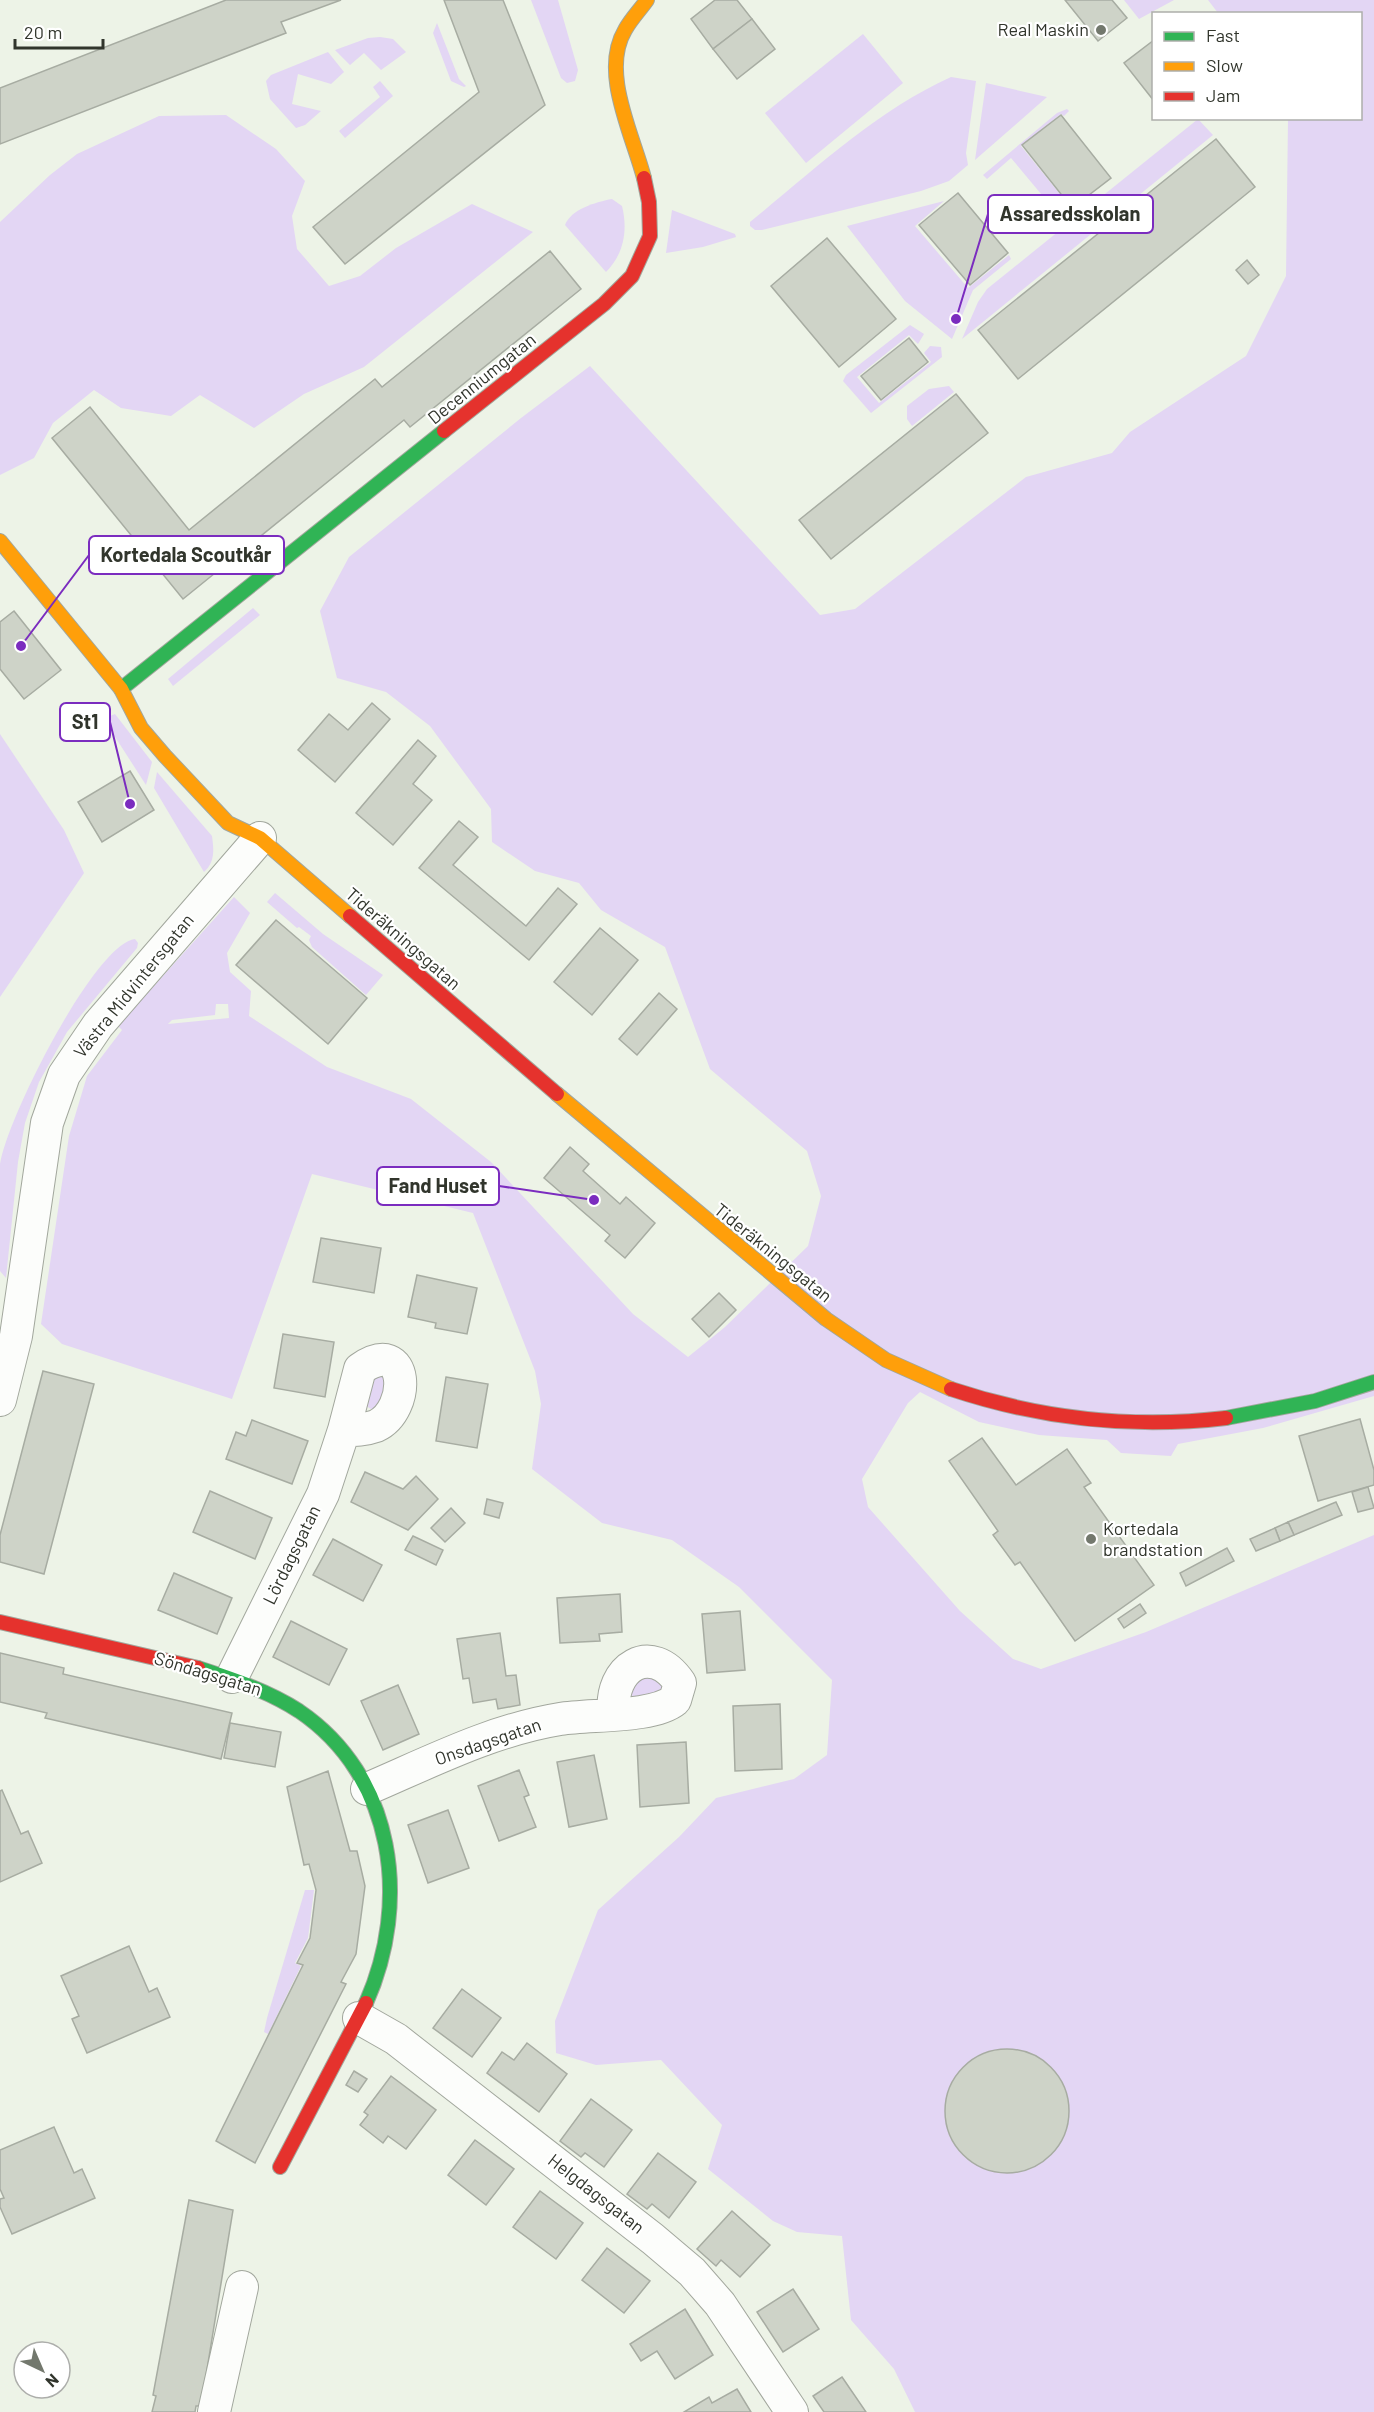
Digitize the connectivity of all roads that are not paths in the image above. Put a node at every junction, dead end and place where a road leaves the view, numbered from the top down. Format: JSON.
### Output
{"nodes":[{"id":1,"x":647,"y":0,"type":"edge"},
{"id":2,"x":0,"y":541,"type":"edge"},
{"id":3,"x":121,"y":689,"type":"junction"},
{"id":4,"x":150,"y":708,"type":"dead end"},
{"id":5,"x":252,"y":826,"type":"junction"},
{"id":6,"x":1374,"y":1382,"type":"edge"},
{"id":7,"x":0,"y":1400,"type":"edge"},
{"id":8,"x":344,"y":1430,"type":"dead end"},
{"id":9,"x":0,"y":1622,"type":"edge"},
{"id":10,"x":232,"y":1677,"type":"junction"},
{"id":11,"x":614,"y":1713,"type":"dead end"},
{"id":12,"x":367,"y":1789,"type":"junction"},
{"id":13,"x":359,"y":2018,"type":"junction"},
{"id":14,"x":280,"y":2167,"type":"dead end"},
{"id":15,"x":242,"y":2287,"type":"dead end"},
{"id":16,"x":214,"y":2412,"type":"edge"},
{"id":17,"x":792,"y":2412,"type":"edge"}],
"edges":[{"from":1,"to":3,"type":"street","name":"Decenniumgatan"},
{"from":2,"to":3,"type":"street","name":"Tideräkningsgatan"},
{"from":3,"to":4,"type":"street","name":"Tideräkningsgatan"},
{"from":3,"to":5,"type":"street","name":"Tideräkningsgatan"},
{"from":5,"to":6,"type":"street","name":"Tideräkningsgatan"},
{"from":5,"to":7,"type":"street","name":"Västra Midvintersgatan"},
{"from":8,"to":10,"type":"street","name":"Lördagsgatan"},
{"from":9,"to":10,"type":"street","name":"Söndagsgatan"},
{"from":10,"to":12,"type":"street","name":"Söndagsgatan"},
{"from":11,"to":12,"type":"street","name":"Onsdagsgatan"},
{"from":12,"to":13,"type":"street","name":"Söndagsgatan"},
{"from":13,"to":14,"type":"street","name":"Söndagsgatan"},
{"from":13,"to":17,"type":"street","name":"Helgdagsgatan"},
{"from":15,"to":16,"type":"street"}]}
